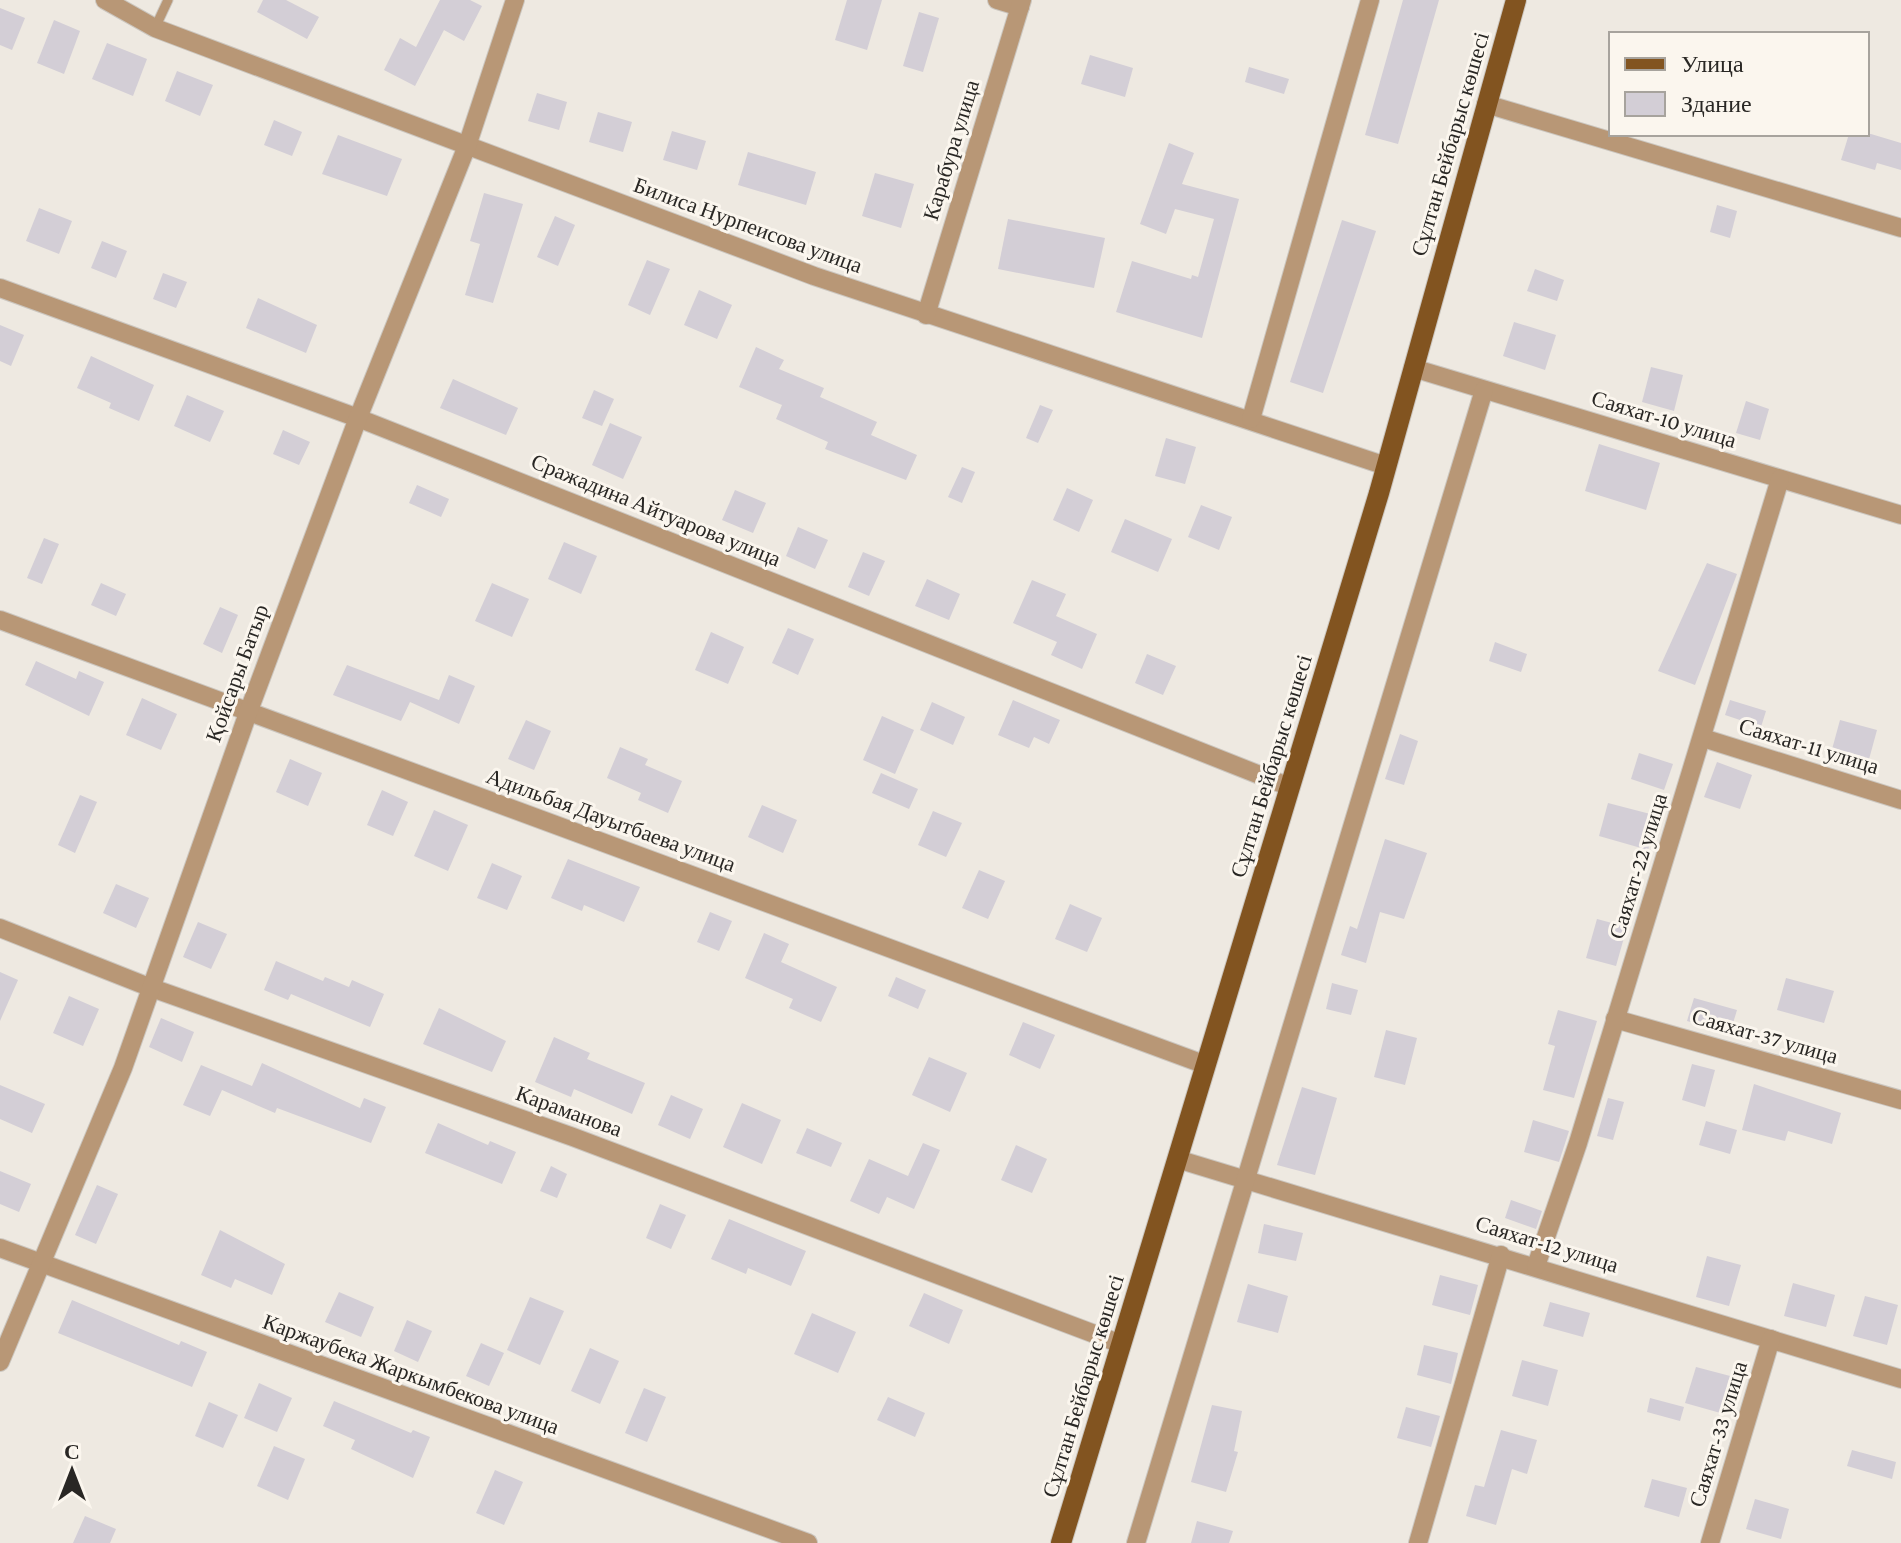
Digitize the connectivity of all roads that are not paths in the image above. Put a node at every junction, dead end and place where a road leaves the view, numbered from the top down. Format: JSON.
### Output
{"nodes":[{"id":1,"x":105,"y":0,"type":"edge"},
{"id":2,"x":168,"y":0,"type":"edge"},
{"id":3,"x":515,"y":0,"type":"edge"},
{"id":4,"x":997,"y":0,"type":"edge"},
{"id":5,"x":1370,"y":0,"type":"edge"},
{"id":6,"x":1516,"y":0,"type":"edge"},
{"id":7,"x":1021,"y":4,"type":"edge"},
{"id":8,"x":155,"y":28,"type":"junction"},
{"id":9,"x":1486,"y":104,"type":"junction"},
{"id":10,"x":467,"y":146,"type":"junction"},
{"id":11,"x":1901,"y":228,"type":"edge"},
{"id":12,"x":0,"y":288,"type":"edge"},
{"id":13,"x":926,"y":315,"type":"junction"},
{"id":14,"x":1413,"y":368,"type":"junction"},
{"id":15,"x":1484,"y":390,"type":"junction"},
{"id":16,"x":358,"y":418,"type":"junction"},
{"id":17,"x":1251,"y":419,"type":"junction"},
{"id":18,"x":1386,"y":466,"type":"junction"},
{"id":19,"x":1780,"y":479,"type":"junction"},
{"id":20,"x":1901,"y":515,"type":"edge"},
{"id":21,"x":0,"y":620,"type":"edge"},
{"id":22,"x":248,"y":713,"type":"junction"},
{"id":23,"x":1703,"y":738,"type":"junction"},
{"id":24,"x":1290,"y":787,"type":"junction"},
{"id":25,"x":1901,"y":800,"type":"edge"},
{"id":26,"x":0,"y":928,"type":"edge"},
{"id":27,"x":149,"y":987,"type":"junction"},
{"id":28,"x":1615,"y":1019,"type":"junction"},
{"id":29,"x":1206,"y":1065,"type":"junction"},
{"id":30,"x":1901,"y":1100,"type":"edge"},
{"id":31,"x":1177,"y":1159,"type":"junction"},
{"id":32,"x":1246,"y":1179,"type":"junction"},
{"id":33,"x":0,"y":1248,"type":"edge"},
{"id":34,"x":1501,"y":1255,"type":"junction"},
{"id":35,"x":40,"y":1265,"type":"junction"},
{"id":36,"x":1536,"y":1266,"type":"junction"},
{"id":37,"x":1771,"y":1339,"type":"junction"},
{"id":38,"x":1121,"y":1344,"type":"junction"},
{"id":39,"x":0,"y":1362,"type":"edge"},
{"id":40,"x":1901,"y":1379,"type":"edge"},
{"id":41,"x":808,"y":1543,"type":"edge"},
{"id":42,"x":1061,"y":1543,"type":"edge"},
{"id":43,"x":1136,"y":1543,"type":"edge"},
{"id":44,"x":1418,"y":1543,"type":"edge"},
{"id":45,"x":1710,"y":1543,"type":"edge"}],
"edges":[{"from":1,"to":8,"type":"street","name":"Билиса Нурпеисова улица"},
{"from":2,"to":8,"type":"lane"},
{"from":3,"to":10,"type":"street","name":"Қойсары Батыр"},
{"from":4,"to":7,"type":"street"},
{"from":5,"to":17,"type":"street"},
{"from":6,"to":9,"type":"main road","name":"Сұлтан Бейбарыс көшесі"},
{"from":7,"to":13,"type":"street","name":"Карабура улица"},
{"from":8,"to":10,"type":"street","name":"Билиса Нурпеисова улица"},
{"from":9,"to":11,"type":"street"},
{"from":9,"to":14,"type":"main road","name":"Сұлтан Бейбарыс көшесі"},
{"from":10,"to":13,"type":"street","name":"Билиса Нурпеисова улица"},
{"from":10,"to":16,"type":"street","name":"Қойсары Батыр"},
{"from":12,"to":16,"type":"street","name":"Сражадина Айтуарова улица"},
{"from":13,"to":17,"type":"street","name":"Билиса Нурпеисова улица"},
{"from":14,"to":15,"type":"street","name":"Саяхат-10 улица"},
{"from":14,"to":18,"type":"main road","name":"Сұлтан Бейбарыс көшесі"},
{"from":15,"to":19,"type":"street","name":"Саяхат-10 улица"},
{"from":15,"to":32,"type":"street"},
{"from":16,"to":22,"type":"street","name":"Қойсары Батыр"},
{"from":16,"to":24,"type":"street","name":"Сражадина Айтуарова улица"},
{"from":17,"to":18,"type":"street","name":"Билиса Нурпеисова улица"},
{"from":18,"to":24,"type":"main road","name":"Сұлтан Бейбарыс көшесі"},
{"from":19,"to":20,"type":"street","name":"Саяхат-10 улица"},
{"from":19,"to":23,"type":"street","name":"Саяхат-22 улица"},
{"from":21,"to":22,"type":"street","name":"Адильбая Дауытбаева улица"},
{"from":22,"to":27,"type":"street","name":"Қойсары Батыр"},
{"from":22,"to":29,"type":"street","name":"Адильбая Дауытбаева улица"},
{"from":23,"to":25,"type":"street","name":"Саяхат-11 улица"},
{"from":23,"to":28,"type":"street","name":"Саяхат-22 улица"},
{"from":24,"to":29,"type":"main road","name":"Сұлтан Бейбарыс көшесі"},
{"from":26,"to":27,"type":"street","name":"Караманова"},
{"from":27,"to":35,"type":"street","name":"Қойсары Батыр"},
{"from":27,"to":38,"type":"street","name":"Караманова"},
{"from":28,"to":30,"type":"street","name":"Саяхат-37 улица"},
{"from":28,"to":36,"type":"street","name":"Саяхат-22 улица"},
{"from":29,"to":31,"type":"main road","name":"Сұлтан Бейбарыс көшесі"},
{"from":31,"to":32,"type":"street","name":"Саяхат-12 улица"},
{"from":31,"to":38,"type":"main road","name":"Сұлтан Бейбарыс көшесі"},
{"from":32,"to":34,"type":"street","name":"Саяхат-12 улица"},
{"from":32,"to":43,"type":"street"},
{"from":33,"to":35,"type":"street","name":"Каржаубека Жаркымбекова улица"},
{"from":34,"to":36,"type":"street","name":"Саяхат-12 улица"},
{"from":34,"to":44,"type":"street"},
{"from":35,"to":39,"type":"street","name":"Қойсары Батыр"},
{"from":35,"to":41,"type":"street","name":"Каржаубека Жаркымбекова улица"},
{"from":36,"to":37,"type":"street","name":"Саяхат-12 улица"},
{"from":37,"to":40,"type":"street","name":"Саяхат-12 улица"},
{"from":37,"to":45,"type":"street","name":"Саяхат-33 улица"},
{"from":38,"to":42,"type":"main road","name":"Сұлтан Бейбарыс көшесі"}]}
